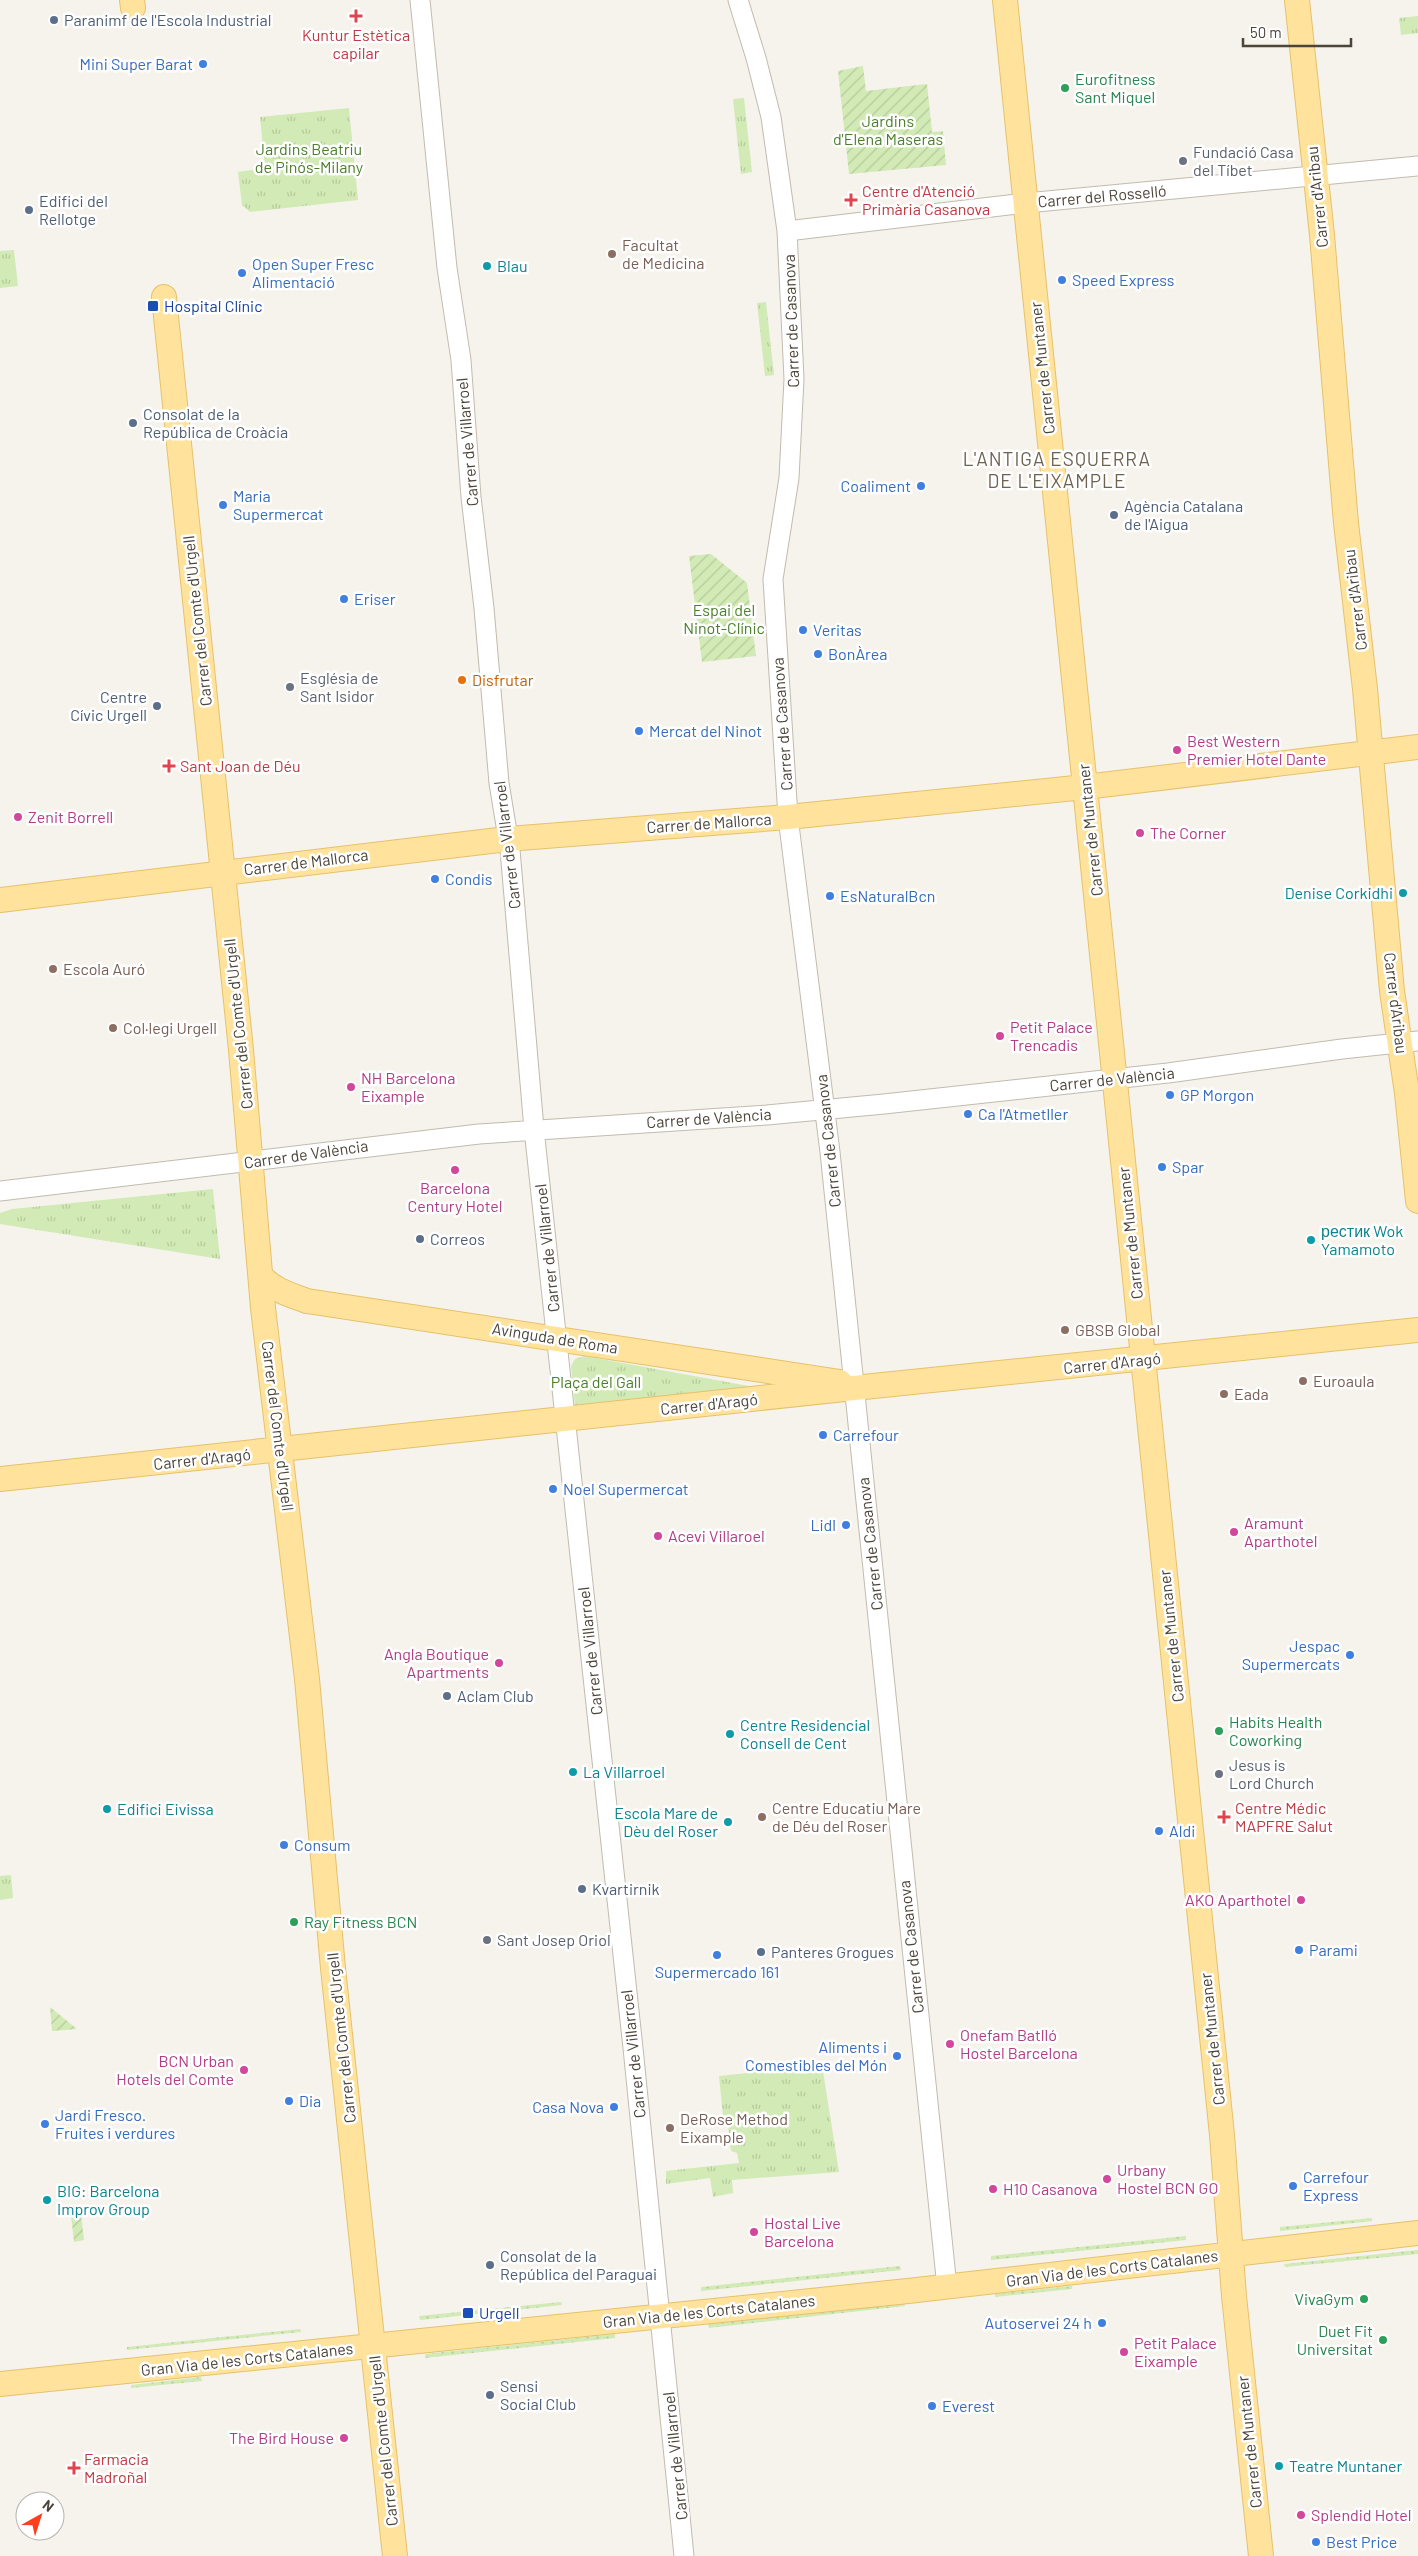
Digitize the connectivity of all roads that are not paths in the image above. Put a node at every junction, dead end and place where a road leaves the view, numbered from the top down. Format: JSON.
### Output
{"nodes":[{"id":1,"x":420,"y":0,"type":"edge"},
{"id":2,"x":738,"y":0,"type":"edge"},
{"id":3,"x":1005,"y":0,"type":"edge"},
{"id":4,"x":1297,"y":0,"type":"edge"},
{"id":5,"x":1418,"y":166,"type":"edge"},
{"id":6,"x":1315,"y":175,"type":"junction"},
{"id":7,"x":1026,"y":203,"type":"junction"},
{"id":8,"x":787,"y":231,"type":"junction"},
{"id":9,"x":164,"y":297,"type":"dead end"},
{"id":10,"x":1418,"y":747,"type":"edge"},
{"id":11,"x":1371,"y":752,"type":"junction"},
{"id":12,"x":1085,"y":788,"type":"junction"},
{"id":13,"x":788,"y":817,"type":"junction"},
{"id":14,"x":507,"y":839,"type":"junction"},
{"id":15,"x":223,"y":872,"type":"junction"},
{"id":16,"x":0,"y":900,"type":"edge"},
{"id":17,"x":1409,"y":1042,"type":"edge"},
{"id":18,"x":1115,"y":1078,"type":"junction"},
{"id":19,"x":825,"y":1110,"type":"junction"},
{"id":20,"x":534,"y":1129,"type":"junction"},
{"id":21,"x":252,"y":1162,"type":"junction"},
{"id":22,"x":0,"y":1191,"type":"edge"},
{"id":23,"x":1418,"y":1200,"type":"edge"},
{"id":24,"x":262,"y":1277,"type":"junction"},
{"id":25,"x":1418,"y":1330,"type":"edge"},
{"id":26,"x":556,"y":1338,"type":"junction"},
{"id":27,"x":1143,"y":1360,"type":"junction"},
{"id":28,"x":854,"y":1388,"type":"junction"},
{"id":29,"x":565,"y":1419,"type":"junction"},
{"id":30,"x":282,"y":1450,"type":"junction"},
{"id":31,"x":0,"y":1479,"type":"edge"},
{"id":32,"x":1418,"y":2233,"type":"edge"},
{"id":33,"x":1232,"y":2254,"type":"junction"},
{"id":34,"x":947,"y":2286,"type":"junction"},
{"id":35,"x":661,"y":2316,"type":"junction"},
{"id":36,"x":373,"y":2346,"type":"junction"},
{"id":37,"x":0,"y":2384,"type":"edge"},
{"id":38,"x":395,"y":2556,"type":"edge"},
{"id":39,"x":684,"y":2556,"type":"edge"},
{"id":40,"x":1261,"y":2556,"type":"edge"}],
"edges":[{"from":1,"to":14,"type":"street","name":"Carrer de Villarroel"},
{"from":2,"to":8,"type":"street","name":"Carrer de Casanova"},
{"from":3,"to":7,"type":"main road","name":"Carrer de Muntaner"},
{"from":4,"to":6,"type":"main road","name":"Carrer d'Aribau"},
{"from":5,"to":6,"type":"street","name":"Carrer del Rosselló"},
{"from":6,"to":7,"type":"street","name":"Carrer del Rosselló"},
{"from":6,"to":11,"type":"main road","name":"Carrer d'Aribau"},
{"from":7,"to":8,"type":"street","name":"Carrer del Rosselló"},
{"from":7,"to":12,"type":"main road","name":"Carrer de Muntaner"},
{"from":8,"to":13,"type":"street","name":"Carrer de Casanova"},
{"from":9,"to":15,"type":"main road","name":"Carrer del Comte d'Urgell"},
{"from":10,"to":11,"type":"main road","name":"Carrer de Mallorca"},
{"from":11,"to":12,"type":"main road","name":"Carrer de Mallorca"},
{"from":11,"to":17,"type":"main road","name":"Carrer d'Aribau"},
{"from":12,"to":13,"type":"main road","name":"Carrer de Mallorca"},
{"from":12,"to":18,"type":"main road","name":"Carrer de Muntaner"},
{"from":13,"to":14,"type":"main road","name":"Carrer de Mallorca"},
{"from":13,"to":19,"type":"street","name":"Carrer de Casanova"},
{"from":14,"to":15,"type":"main road","name":"Carrer de Mallorca"},
{"from":14,"to":20,"type":"street","name":"Carrer de Villarroel"},
{"from":15,"to":16,"type":"main road","name":"Carrer de Mallorca"},
{"from":15,"to":21,"type":"main road","name":"Carrer del Comte d'Urgell"},
{"from":17,"to":18,"type":"street","name":"Carrer de València"},
{"from":17,"to":23,"type":"main road","name":"Carrer d'Aribau"},
{"from":18,"to":19,"type":"street","name":"Carrer de València"},
{"from":18,"to":27,"type":"main road","name":"Carrer de Muntaner"},
{"from":19,"to":20,"type":"street","name":"Carrer de València"},
{"from":19,"to":28,"type":"street","name":"Carrer de Casanova"},
{"from":20,"to":21,"type":"street","name":"Carrer de València"},
{"from":20,"to":26,"type":"street","name":"Carrer de Villarroel"},
{"from":21,"to":22,"type":"street","name":"Carrer de València"},
{"from":21,"to":24,"type":"main road","name":"Carrer del Comte d'Urgell"},
{"from":24,"to":26,"type":"main road","name":"Avinguda de Roma"},
{"from":24,"to":30,"type":"main road","name":"Carrer del Comte d'Urgell"},
{"from":25,"to":27,"type":"main road","name":"Carrer d'Aragó"},
{"from":26,"to":28,"type":"main road","name":"Avinguda de Roma"},
{"from":26,"to":29,"type":"street","name":"Carrer de Villarroel"},
{"from":27,"to":28,"type":"main road","name":"Carrer d'Aragó"},
{"from":27,"to":33,"type":"main road","name":"Carrer de Muntaner"},
{"from":28,"to":29,"type":"main road","name":"Carrer d'Aragó"},
{"from":28,"to":34,"type":"street","name":"Carrer de Casanova"},
{"from":29,"to":30,"type":"main road","name":"Carrer d'Aragó"},
{"from":29,"to":35,"type":"street","name":"Carrer de Villarroel"},
{"from":30,"to":31,"type":"main road","name":"Carrer d'Aragó"},
{"from":30,"to":36,"type":"main road","name":"Carrer del Comte d'Urgell"},
{"from":32,"to":33,"type":"main road","name":"Gran Via de les Corts Catalanes"},
{"from":33,"to":34,"type":"main road","name":"Gran Via de les Corts Catalanes"},
{"from":33,"to":40,"type":"main road","name":"Carrer de Muntaner"},
{"from":34,"to":35,"type":"main road","name":"Gran Via de les Corts Catalanes"},
{"from":35,"to":36,"type":"main road","name":"Gran Via de les Corts Catalanes"},
{"from":35,"to":39,"type":"street","name":"Carrer de Villarroel"},
{"from":36,"to":37,"type":"main road","name":"Gran Via de les Corts Catalanes"},
{"from":36,"to":38,"type":"main road","name":"Carrer del Comte d'Urgell"}]}
